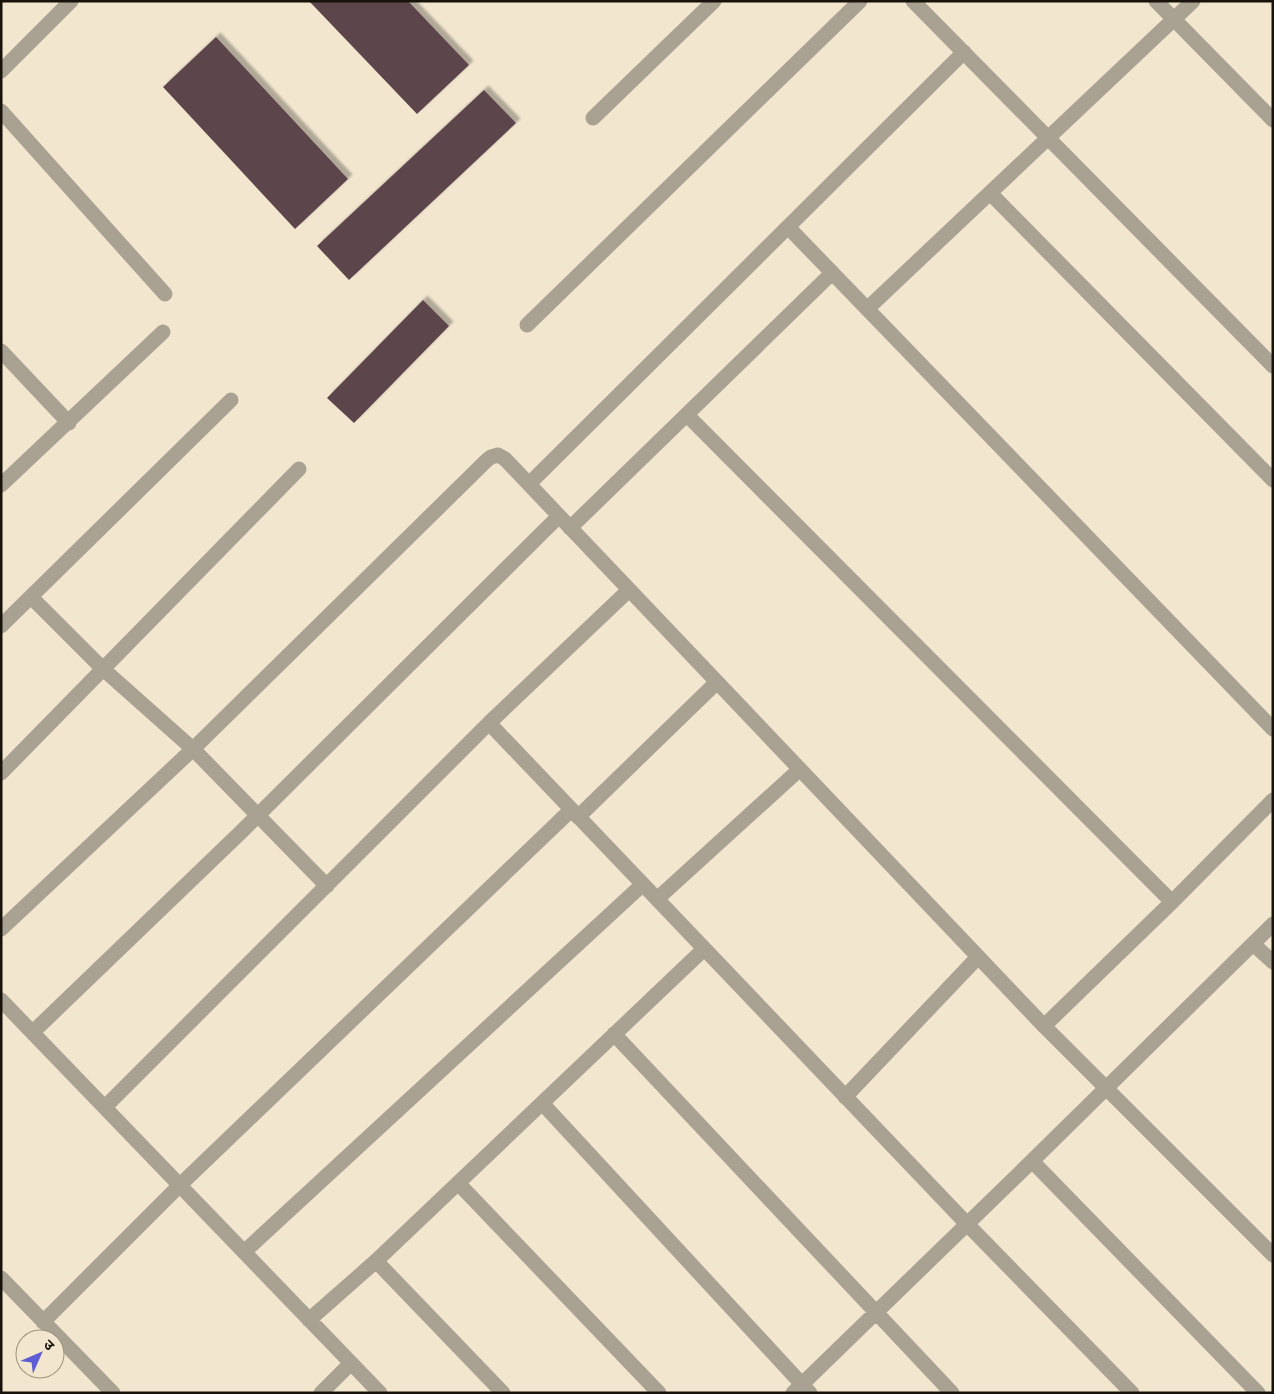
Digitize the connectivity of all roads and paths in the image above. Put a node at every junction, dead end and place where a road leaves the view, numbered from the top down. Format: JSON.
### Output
{"nodes":[{"id":1,"x":71,"y":1,"type":"edge"},
{"id":2,"x":714,"y":1,"type":"edge"},
{"id":3,"x":860,"y":1,"type":"edge"},
{"id":4,"x":1156,"y":1,"type":"edge"},
{"id":5,"x":1193,"y":1,"type":"edge"},
{"id":6,"x":917,"y":2,"type":"edge"},
{"id":7,"x":1174,"y":19,"type":"junction"},
{"id":8,"x":964,"y":52,"type":"junction"},
{"id":9,"x":1,"y":71,"type":"edge"},
{"id":10,"x":1,"y":111,"type":"edge"},
{"id":11,"x":593,"y":118,"type":"dead end"},
{"id":12,"x":1273,"y":120,"type":"edge"},
{"id":13,"x":1047,"y":137,"type":"junction"},
{"id":14,"x":990,"y":193,"type":"junction"},
{"id":15,"x":788,"y":227,"type":"junction"},
{"id":16,"x":832,"y":273,"type":"junction"},
{"id":17,"x":165,"y":294,"type":"dead end"},
{"id":18,"x":867,"y":309,"type":"junction"},
{"id":19,"x":527,"y":325,"type":"dead end"},
{"id":20,"x":163,"y":332,"type":"dead end"},
{"id":21,"x":1,"y":351,"type":"edge"},
{"id":22,"x":1273,"y":366,"type":"edge"},
{"id":23,"x":231,"y":400,"type":"dead end"},
{"id":24,"x":687,"y":415,"type":"junction"},
{"id":25,"x":68,"y":423,"type":"junction"},
{"id":26,"x":299,"y":469,"type":"dead end"},
{"id":27,"x":1273,"y":480,"type":"edge"},
{"id":28,"x":529,"y":484,"type":"junction"},
{"id":29,"x":1,"y":485,"type":"edge"},
{"id":30,"x":559,"y":516,"type":"junction"},
{"id":31,"x":570,"y":528,"type":"junction"},
{"id":32,"x":629,"y":590,"type":"junction"},
{"id":33,"x":31,"y":596,"type":"junction"},
{"id":34,"x":1,"y":626,"type":"edge"},
{"id":35,"x":104,"y":669,"type":"junction"},
{"id":36,"x":717,"y":682,"type":"junction"},
{"id":37,"x":489,"y":723,"type":"junction"},
{"id":38,"x":1273,"y":730,"type":"edge"},
{"id":39,"x":193,"y":749,"type":"junction"},
{"id":40,"x":800,"y":769,"type":"junction"},
{"id":41,"x":1,"y":773,"type":"edge"},
{"id":42,"x":1273,"y":800,"type":"edge"},
{"id":43,"x":574,"y":813,"type":"junction"},
{"id":44,"x":257,"y":816,"type":"junction"},
{"id":45,"x":642,"y":885,"type":"junction"},
{"id":46,"x":327,"y":886,"type":"junction"},
{"id":47,"x":657,"y":899,"type":"junction"},
{"id":48,"x":1172,"y":902,"type":"junction"},
{"id":49,"x":1273,"y":924,"type":"edge"},
{"id":50,"x":1,"y":929,"type":"edge"},
{"id":51,"x":1253,"y":944,"type":"junction"},
{"id":52,"x":704,"y":949,"type":"junction"},
{"id":53,"x":978,"y":957,"type":"junction"},
{"id":54,"x":1273,"y":962,"type":"edge"},
{"id":55,"x":1,"y":1000,"type":"edge"},
{"id":56,"x":1044,"y":1026,"type":"junction"},
{"id":57,"x":33,"y":1032,"type":"junction"},
{"id":58,"x":614,"y":1034,"type":"junction"},
{"id":59,"x":1105,"y":1089,"type":"junction"},
{"id":60,"x":845,"y":1097,"type":"junction"},
{"id":61,"x":542,"y":1103,"type":"junction"},
{"id":62,"x":105,"y":1107,"type":"junction"},
{"id":63,"x":1032,"y":1161,"type":"junction"},
{"id":64,"x":458,"y":1183,"type":"junction"},
{"id":65,"x":180,"y":1185,"type":"junction"},
{"id":66,"x":967,"y":1224,"type":"junction"},
{"id":67,"x":244,"y":1252,"type":"junction"},
{"id":68,"x":1273,"y":1255,"type":"edge"},
{"id":69,"x":376,"y":1261,"type":"junction"},
{"id":70,"x":1,"y":1278,"type":"edge"},
{"id":71,"x":876,"y":1313,"type":"junction"},
{"id":72,"x":310,"y":1320,"type":"junction"},
{"id":73,"x":43,"y":1322,"type":"junction"},
{"id":74,"x":351,"y":1363,"type":"junction"},
{"id":75,"x":802,"y":1390,"type":"edge"},
{"id":76,"x":108,"y":1391,"type":"edge"},
{"id":77,"x":322,"y":1393,"type":"edge"},
{"id":78,"x":380,"y":1393,"type":"edge"},
{"id":79,"x":503,"y":1393,"type":"edge"},
{"id":80,"x":659,"y":1393,"type":"edge"},
{"id":81,"x":952,"y":1393,"type":"edge"},
{"id":82,"x":1132,"y":1393,"type":"edge"},
{"id":83,"x":1258,"y":1393,"type":"edge"}],
"edges":[{"from":1,"to":9,"type":"street"},
{"from":2,"to":11,"type":"street"},
{"from":3,"to":19,"type":"street"},
{"from":4,"to":7,"type":"street"},
{"from":5,"to":7,"type":"street"},
{"from":6,"to":8,"type":"street"},
{"from":7,"to":12,"type":"street"},
{"from":7,"to":13,"type":"street"},
{"from":8,"to":13,"type":"street"},
{"from":8,"to":15,"type":"street"},
{"from":10,"to":17,"type":"street"},
{"from":13,"to":14,"type":"street"},
{"from":13,"to":22,"type":"street"},
{"from":14,"to":18,"type":"street"},
{"from":14,"to":27,"type":"street"},
{"from":15,"to":16,"type":"street"},
{"from":15,"to":28,"type":"street"},
{"from":16,"to":18,"type":"street"},
{"from":16,"to":24,"type":"street"},
{"from":18,"to":38,"type":"street"},
{"from":20,"to":25,"type":"street"},
{"from":21,"to":25,"type":"street"},
{"from":23,"to":33,"type":"street"},
{"from":24,"to":31,"type":"street"},
{"from":24,"to":48,"type":"street"},
{"from":25,"to":29,"type":"street"},
{"from":26,"to":35,"type":"street"},
{"from":28,"to":30,"type":"street"},
{"from":28,"to":39,"type":"street"},
{"from":30,"to":31,"type":"street"},
{"from":30,"to":44,"type":"street"},
{"from":31,"to":32,"type":"street"},
{"from":32,"to":36,"type":"street"},
{"from":32,"to":37,"type":"street"},
{"from":33,"to":34,"type":"street"},
{"from":33,"to":35,"type":"street"},
{"from":35,"to":39,"type":"street"},
{"from":35,"to":41,"type":"street"},
{"from":36,"to":40,"type":"street"},
{"from":36,"to":43,"type":"street"},
{"from":37,"to":43,"type":"street"},
{"from":37,"to":46,"type":"street"},
{"from":39,"to":44,"type":"street"},
{"from":39,"to":50,"type":"street"},
{"from":40,"to":47,"type":"street"},
{"from":40,"to":53,"type":"street"},
{"from":42,"to":48,"type":"street"},
{"from":43,"to":45,"type":"street"},
{"from":43,"to":65,"type":"street"},
{"from":44,"to":46,"type":"street"},
{"from":44,"to":57,"type":"street"},
{"from":45,"to":47,"type":"street"},
{"from":45,"to":67,"type":"street"},
{"from":46,"to":62,"type":"street"},
{"from":47,"to":52,"type":"street"},
{"from":48,"to":56,"type":"street"},
{"from":49,"to":51,"type":"street"},
{"from":51,"to":54,"type":"street"},
{"from":51,"to":59,"type":"street"},
{"from":52,"to":58,"type":"street"},
{"from":52,"to":60,"type":"street"},
{"from":53,"to":56,"type":"street"},
{"from":53,"to":60,"type":"street"},
{"from":55,"to":57,"type":"street"},
{"from":56,"to":59,"type":"street"},
{"from":57,"to":62,"type":"street"},
{"from":58,"to":61,"type":"street"},
{"from":58,"to":71,"type":"street"},
{"from":59,"to":63,"type":"street"},
{"from":59,"to":68,"type":"street"},
{"from":60,"to":66,"type":"street"},
{"from":61,"to":64,"type":"street"},
{"from":61,"to":75,"type":"street"},
{"from":62,"to":65,"type":"street"},
{"from":63,"to":66,"type":"street"},
{"from":63,"to":83,"type":"street"},
{"from":64,"to":69,"type":"street"},
{"from":64,"to":80,"type":"street"},
{"from":65,"to":67,"type":"street"},
{"from":65,"to":73,"type":"street"},
{"from":66,"to":71,"type":"street"},
{"from":66,"to":82,"type":"street"},
{"from":67,"to":72,"type":"street"},
{"from":69,"to":72,"type":"street"},
{"from":69,"to":79,"type":"street"},
{"from":70,"to":73,"type":"street"},
{"from":71,"to":75,"type":"street"},
{"from":71,"to":81,"type":"street"},
{"from":72,"to":74,"type":"street"},
{"from":73,"to":76,"type":"street"},
{"from":74,"to":77,"type":"street"},
{"from":74,"to":78,"type":"street"}]}
